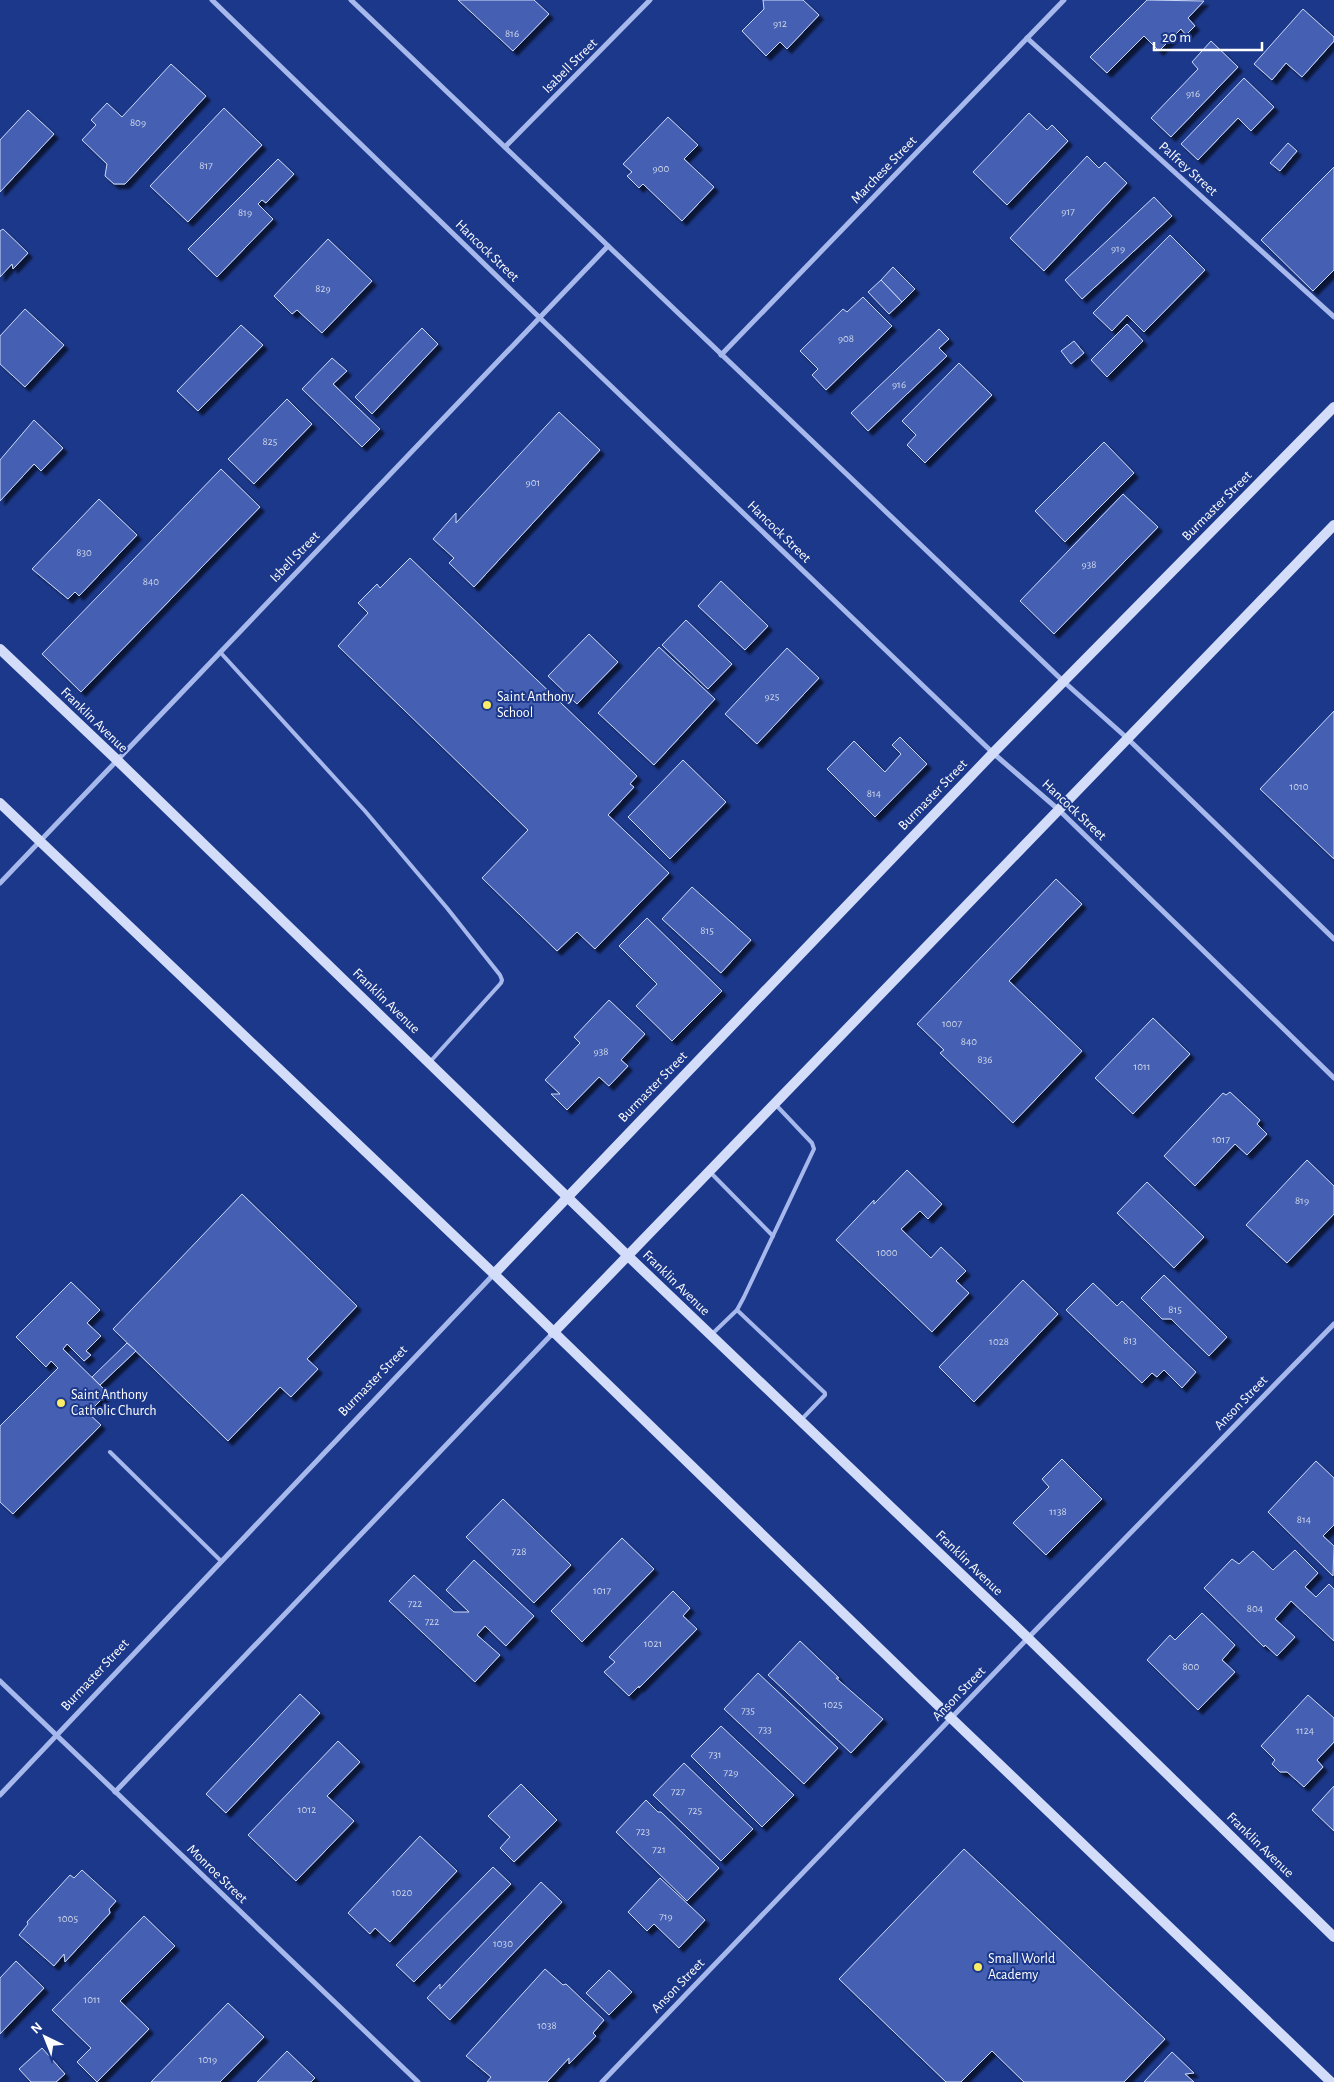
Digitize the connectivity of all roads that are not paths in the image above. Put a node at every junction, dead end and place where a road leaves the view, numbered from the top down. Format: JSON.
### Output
{"nodes":[{"id":1,"x":212,"y":0,"type":"edge"},
{"id":2,"x":351,"y":0,"type":"edge"},
{"id":3,"x":650,"y":0,"type":"edge"},
{"id":4,"x":1064,"y":0,"type":"edge"},
{"id":5,"x":1027,"y":38,"type":"junction"},
{"id":6,"x":505,"y":147,"type":"junction"},
{"id":7,"x":608,"y":246,"type":"junction"},
{"id":8,"x":1334,"y":317,"type":"edge"},
{"id":9,"x":540,"y":318,"type":"junction"},
{"id":10,"x":721,"y":356,"type":"junction"},
{"id":11,"x":1334,"y":407,"type":"edge"},
{"id":12,"x":1334,"y":525,"type":"edge"},
{"id":13,"x":0,"y":649,"type":"edge"},
{"id":14,"x":220,"y":652,"type":"junction"},
{"id":15,"x":1063,"y":681,"type":"junction"},
{"id":16,"x":1127,"y":738,"type":"junction"},
{"id":17,"x":994,"y":753,"type":"junction"},
{"id":18,"x":118,"y":760,"type":"junction"},
{"id":19,"x":0,"y":803,"type":"edge"},
{"id":20,"x":1058,"y":810,"type":"junction"},
{"id":21,"x":41,"y":841,"type":"junction"},
{"id":22,"x":0,"y":883,"type":"edge"},
{"id":23,"x":1334,"y":940,"type":"edge"},
{"id":24,"x":429,"y":1062,"type":"junction"},
{"id":25,"x":1334,"y":1078,"type":"edge"},
{"id":26,"x":774,"y":1104,"type":"junction"},
{"id":27,"x":709,"y":1171,"type":"junction"},
{"id":28,"x":568,"y":1196,"type":"junction"},
{"id":29,"x":773,"y":1236,"type":"junction"},
{"id":30,"x":628,"y":1255,"type":"junction"},
{"id":31,"x":494,"y":1274,"type":"junction"},
{"id":32,"x":737,"y":1310,"type":"junction"},
{"id":33,"x":1334,"y":1324,"type":"edge"},
{"id":34,"x":553,"y":1333,"type":"junction"},
{"id":35,"x":711,"y":1335,"type":"junction"},
{"id":36,"x":801,"y":1421,"type":"junction"},
{"id":37,"x":110,"y":1452,"type":"dead end"},
{"id":38,"x":222,"y":1560,"type":"junction"},
{"id":39,"x":1028,"y":1638,"type":"junction"},
{"id":40,"x":0,"y":1682,"type":"edge"},
{"id":41,"x":951,"y":1718,"type":"junction"},
{"id":42,"x":56,"y":1735,"type":"junction"},
{"id":43,"x":115,"y":1792,"type":"junction"},
{"id":44,"x":0,"y":1795,"type":"edge"},
{"id":45,"x":1334,"y":1937,"type":"edge"},
{"id":46,"x":418,"y":2082,"type":"edge"},
{"id":47,"x":602,"y":2082,"type":"edge"},
{"id":48,"x":1331,"y":2082,"type":"edge"}],
"edges":[{"from":1,"to":9,"type":"street","name":"Hancock Street"},
{"from":2,"to":6,"type":"street"},
{"from":3,"to":6,"type":"street","name":"Isabell Street"},
{"from":4,"to":5,"type":"street","name":"Marchese Street"},
{"from":5,"to":8,"type":"street","name":"Palfrey Street"},
{"from":5,"to":10,"type":"street","name":"Marchese Street"},
{"from":6,"to":7,"type":"street"},
{"from":7,"to":9,"type":"street","name":"Isbell Street"},
{"from":7,"to":10,"type":"street"},
{"from":9,"to":14,"type":"street","name":"Isbell Street"},
{"from":9,"to":17,"type":"street","name":"Hancock Street"},
{"from":10,"to":15,"type":"street"},
{"from":11,"to":15,"type":"main road","name":"Burmaster Street"},
{"from":12,"to":16,"type":"main road"},
{"from":13,"to":18,"type":"main road","name":"Franklin Avenue"},
{"from":14,"to":18,"type":"street","name":"Isbell Street"},
{"from":14,"to":24,"type":"lane"},
{"from":15,"to":16,"type":"street"},
{"from":15,"to":17,"type":"main road","name":"Burmaster Street"},
{"from":16,"to":20,"type":"main road"},
{"from":16,"to":23,"type":"street"},
{"from":17,"to":20,"type":"street","name":"Hancock Street"},
{"from":17,"to":28,"type":"main road","name":"Burmaster Street"},
{"from":18,"to":21,"type":"street","name":"Isbell Street"},
{"from":18,"to":24,"type":"main road","name":"Franklin Avenue"},
{"from":19,"to":21,"type":"main road"},
{"from":20,"to":25,"type":"street","name":"Hancock Street"},
{"from":20,"to":26,"type":"main road"},
{"from":21,"to":22,"type":"street","name":"Isbell Street"},
{"from":21,"to":31,"type":"main road"},
{"from":24,"to":28,"type":"main road","name":"Franklin Avenue"},
{"from":26,"to":27,"type":"main road"},
{"from":26,"to":29,"type":"lane"},
{"from":27,"to":29,"type":"lane"},
{"from":27,"to":30,"type":"main road"},
{"from":28,"to":30,"type":"main road","name":"Franklin Avenue"},
{"from":28,"to":31,"type":"main road","name":"Burmaster Street"},
{"from":29,"to":32,"type":"lane"},
{"from":30,"to":34,"type":"main road"},
{"from":30,"to":35,"type":"main road","name":"Franklin Avenue"},
{"from":31,"to":34,"type":"main road"},
{"from":31,"to":38,"type":"street","name":"Burmaster Street"},
{"from":32,"to":35,"type":"lane"},
{"from":32,"to":36,"type":"lane"},
{"from":33,"to":39,"type":"street","name":"Anson Street"},
{"from":34,"to":41,"type":"main road"},
{"from":34,"to":43,"type":"street"},
{"from":35,"to":36,"type":"main road","name":"Franklin Avenue"},
{"from":36,"to":39,"type":"main road","name":"Franklin Avenue"},
{"from":37,"to":38,"type":"lane"},
{"from":38,"to":42,"type":"street","name":"Burmaster Street"},
{"from":39,"to":41,"type":"street","name":"Anson Street"},
{"from":39,"to":45,"type":"main road","name":"Franklin Avenue"},
{"from":40,"to":42,"type":"street","name":"Monroe Street"},
{"from":41,"to":47,"type":"street","name":"Anson Street"},
{"from":41,"to":48,"type":"main road"},
{"from":42,"to":43,"type":"street","name":"Monroe Street"},
{"from":42,"to":44,"type":"street","name":"Burmaster Street"},
{"from":43,"to":46,"type":"street","name":"Monroe Street"}]}
